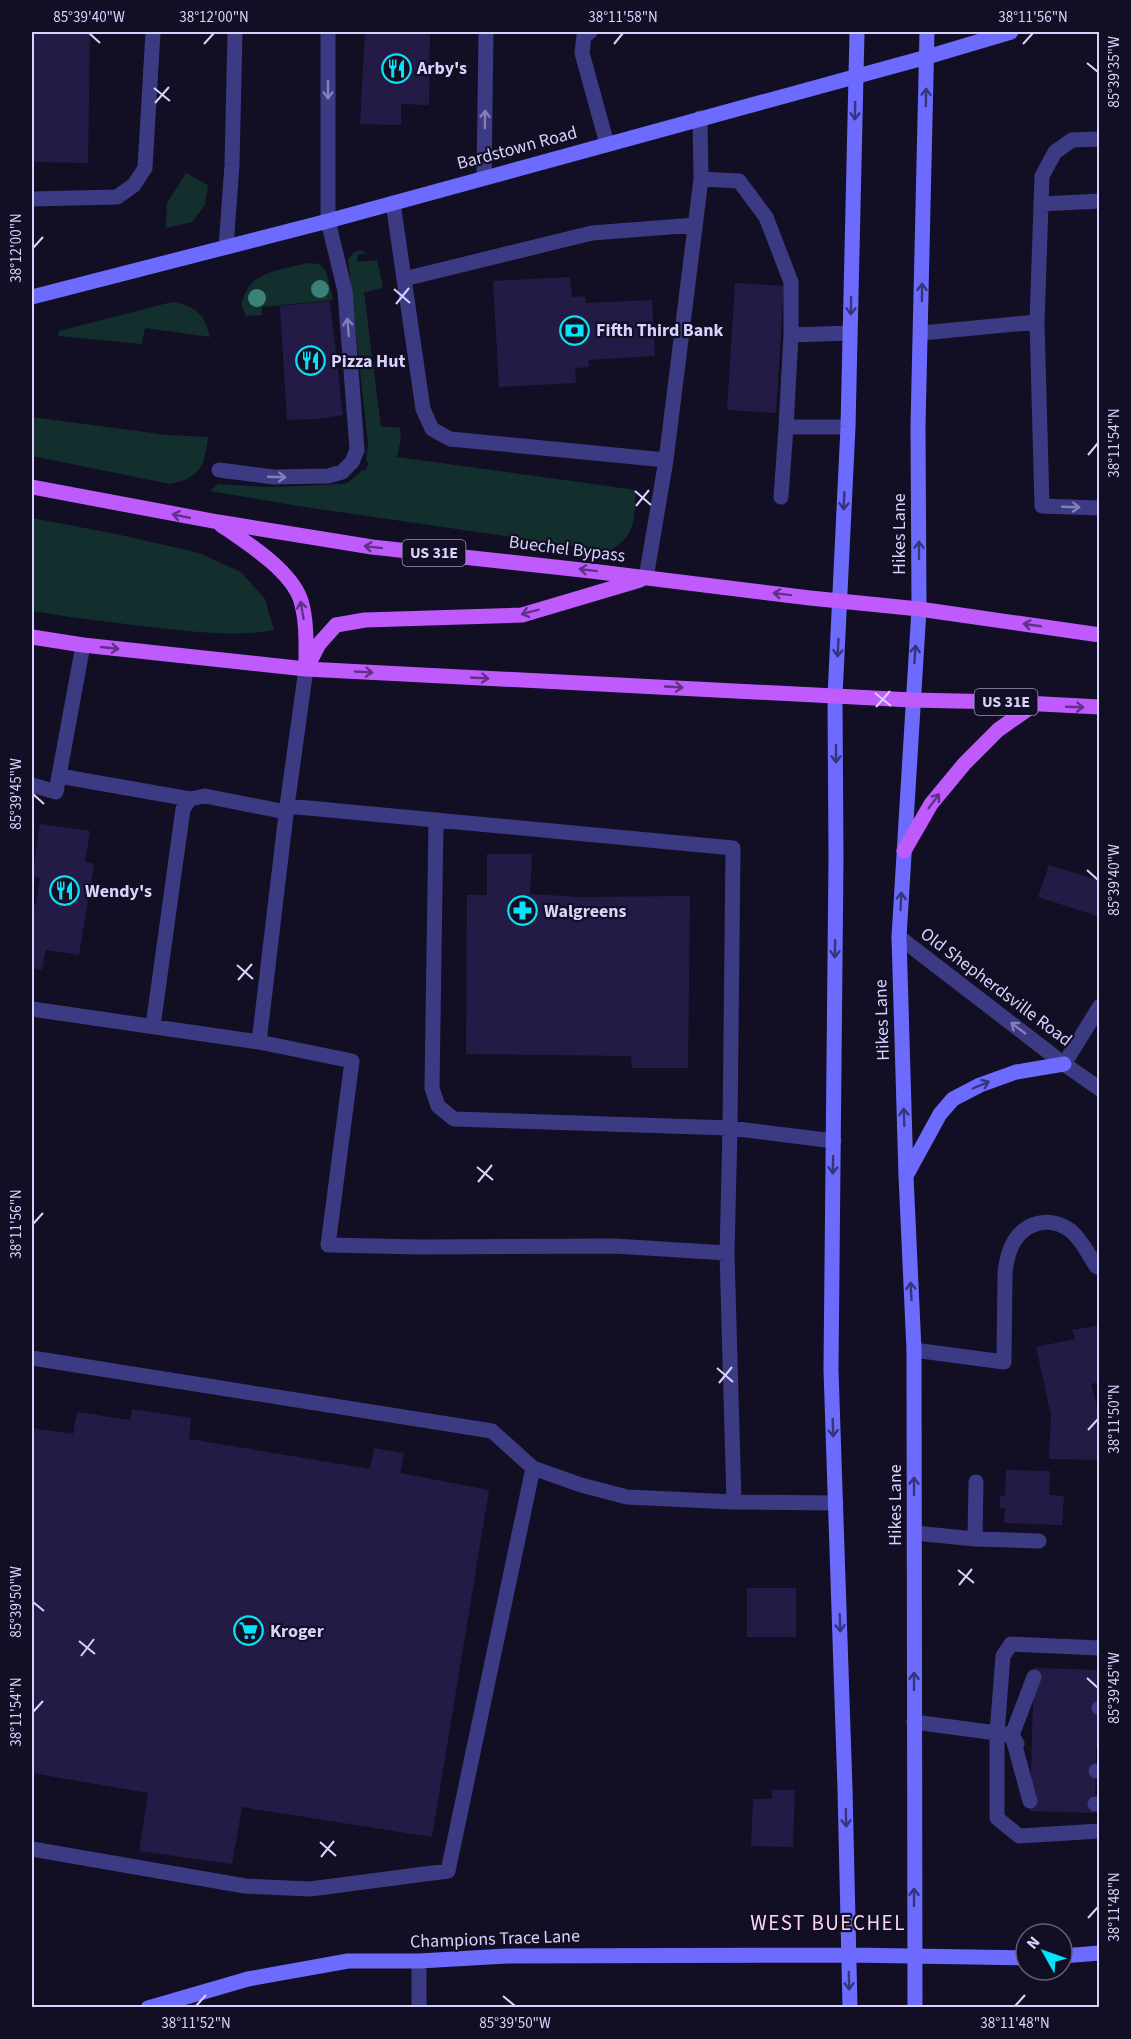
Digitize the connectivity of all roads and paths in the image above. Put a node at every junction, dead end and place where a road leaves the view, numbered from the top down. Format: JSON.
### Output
{"nodes":[{"id":1,"x":153,"y":32,"type":"edge"},
{"id":2,"x":235,"y":32,"type":"edge"},
{"id":3,"x":328,"y":32,"type":"edge"},
{"id":4,"x":486,"y":32,"type":"edge"},
{"id":5,"x":590,"y":32,"type":"edge"},
{"id":6,"x":857,"y":32,"type":"edge"},
{"id":7,"x":927,"y":32,"type":"edge"},
{"id":8,"x":1011,"y":32,"type":"edge"},
{"id":9,"x":927,"y":57,"type":"junction"},
{"id":10,"x":856,"y":76,"type":"junction"},
{"id":11,"x":700,"y":118,"type":"junction"},
{"id":12,"x":1100,"y":139,"type":"edge"},
{"id":13,"x":607,"y":144,"type":"junction"},
{"id":14,"x":484,"y":178,"type":"junction"},
{"id":15,"x":701,"y":179,"type":"junction"},
{"id":16,"x":32,"y":199,"type":"edge"},
{"id":17,"x":1100,"y":201,"type":"edge"},
{"id":18,"x":393,"y":203,"type":"junction"},
{"id":19,"x":1041,"y":204,"type":"junction"},
{"id":20,"x":328,"y":221,"type":"junction"},
{"id":21,"x":695,"y":225,"type":"junction"},
{"id":22,"x":226,"y":247,"type":"junction"},
{"id":23,"x":404,"y":279,"type":"junction"},
{"id":24,"x":32,"y":297,"type":"edge"},
{"id":25,"x":1037,"y":322,"type":"junction"},
{"id":26,"x":850,"y":333,"type":"junction"},
{"id":27,"x":922,"y":333,"type":"junction"},
{"id":28,"x":791,"y":335,"type":"junction"},
{"id":29,"x":786,"y":427,"type":"junction"},
{"id":30,"x":848,"y":427,"type":"junction"},
{"id":31,"x":666,"y":460,"type":"junction"},
{"id":32,"x":219,"y":470,"type":"dead end"},
{"id":33,"x":32,"y":487,"type":"edge"},
{"id":34,"x":781,"y":497,"type":"dead end"},
{"id":35,"x":1100,"y":508,"type":"edge"},
{"id":36,"x":218,"y":522,"type":"junction"},
{"id":37,"x":646,"y":578,"type":"junction"},
{"id":38,"x":840,"y":601,"type":"junction"},
{"id":39,"x":919,"y":609,"type":"junction"},
{"id":40,"x":1100,"y":635,"type":"edge"},
{"id":41,"x":32,"y":637,"type":"edge"},
{"id":42,"x":83,"y":645,"type":"junction"},
{"id":43,"x":306,"y":669,"type":"junction"},
{"id":44,"x":836,"y":696,"type":"junction"},
{"id":45,"x":912,"y":700,"type":"junction"},
{"id":46,"x":1035,"y":704,"type":"junction"},
{"id":47,"x":1100,"y":707,"type":"edge"},
{"id":48,"x":59,"y":776,"type":"junction"},
{"id":49,"x":32,"y":785,"type":"edge"},
{"id":50,"x":190,"y":800,"type":"junction"},
{"id":51,"x":286,"y":809,"type":"junction"},
{"id":52,"x":435,"y":820,"type":"junction"},
{"id":53,"x":904,"y":851,"type":"junction"},
{"id":54,"x":899,"y":937,"type":"junction"},
{"id":55,"x":1100,"y":1006,"type":"edge"},
{"id":56,"x":32,"y":1009,"type":"edge"},
{"id":57,"x":153,"y":1026,"type":"junction"},
{"id":58,"x":260,"y":1042,"type":"junction"},
{"id":59,"x":1064,"y":1064,"type":"junction"},
{"id":60,"x":1100,"y":1089,"type":"edge"},
{"id":61,"x":730,"y":1128,"type":"junction"},
{"id":62,"x":834,"y":1141,"type":"junction"},
{"id":63,"x":906,"y":1176,"type":"junction"},
{"id":64,"x":727,"y":1253,"type":"junction"},
{"id":65,"x":1100,"y":1268,"type":"edge"},
{"id":66,"x":914,"y":1350,"type":"junction"},
{"id":67,"x":32,"y":1358,"type":"edge"},
{"id":68,"x":533,"y":1468,"type":"junction"},
{"id":69,"x":976,"y":1482,"type":"dead end"},
{"id":70,"x":734,"y":1502,"type":"junction"},
{"id":71,"x":836,"y":1503,"type":"junction"},
{"id":72,"x":915,"y":1533,"type":"junction"},
{"id":73,"x":975,"y":1539,"type":"junction"},
{"id":74,"x":1039,"y":1541,"type":"dead end"},
{"id":75,"x":1100,"y":1648,"type":"edge"},
{"id":76,"x":1034,"y":1677,"type":"dead end"},
{"id":77,"x":1033,"y":1709,"type":"dead end"},
{"id":78,"x":914,"y":1722,"type":"junction"},
{"id":79,"x":997,"y":1733,"type":"junction"},
{"id":80,"x":1012,"y":1735,"type":"junction"},
{"id":81,"x":1031,"y":1770,"type":"dead end"},
{"id":82,"x":1030,"y":1801,"type":"dead end"},
{"id":83,"x":1100,"y":1831,"type":"edge"},
{"id":84,"x":32,"y":1849,"type":"edge"},
{"id":85,"x":1100,"y":1953,"type":"edge"},
{"id":86,"x":849,"y":1955,"type":"junction"},
{"id":87,"x":1074,"y":1955,"type":"edge"},
{"id":88,"x":914,"y":1956,"type":"junction"},
{"id":89,"x":1014,"y":1958,"type":"edge"},
{"id":90,"x":419,"y":1961,"type":"junction"},
{"id":91,"x":148,"y":2007,"type":"edge"},
{"id":92,"x":419,"y":2007,"type":"edge"},
{"id":93,"x":850,"y":2007,"type":"edge"},
{"id":94,"x":915,"y":2007,"type":"edge"}],
"edges":[{"from":1,"to":16,"type":"street"},
{"from":2,"to":22,"type":"street"},
{"from":3,"to":20,"type":"street","one_way":true},
{"from":14,"to":4,"type":"street","one_way":true},
{"from":5,"to":13,"type":"street"},
{"from":6,"to":10,"type":"main road"},
{"from":7,"to":9,"type":"main road","name":"Hikes Lane"},
{"from":8,"to":9,"type":"main road","name":"Bardstown Road"},
{"from":9,"to":10,"type":"main road","name":"Bardstown Road"},
{"from":27,"to":9,"type":"main road","name":"Hikes Lane","one_way":true},
{"from":10,"to":11,"type":"main road","name":"Bardstown Road"},
{"from":10,"to":26,"type":"main road","one_way":true},
{"from":11,"to":13,"type":"main road","name":"Bardstown Road"},
{"from":11,"to":15,"type":"street"},
{"from":12,"to":19,"type":"street"},
{"from":13,"to":14,"type":"main road","name":"Bardstown Road"},
{"from":14,"to":18,"type":"main road","name":"Bardstown Road"},
{"from":15,"to":21,"type":"street"},
{"from":15,"to":28,"type":"street"},
{"from":17,"to":19,"type":"street"},
{"from":18,"to":20,"type":"main road","name":"Bardstown Road"},
{"from":18,"to":23,"type":"street"},
{"from":19,"to":25,"type":"street"},
{"from":20,"to":22,"type":"main road","name":"Bardstown Road"},
{"from":32,"to":20,"type":"street","one_way":true},
{"from":21,"to":23,"type":"street"},
{"from":21,"to":31,"type":"street"},
{"from":22,"to":24,"type":"main road","name":"Bardstown Road"},
{"from":23,"to":31,"type":"street"},
{"from":25,"to":27,"type":"street"},
{"from":25,"to":35,"type":"street","one_way":true},
{"from":26,"to":28,"type":"street"},
{"from":26,"to":30,"type":"main road"},
{"from":39,"to":27,"type":"main road","name":"Hikes Lane","one_way":true},
{"from":28,"to":29,"type":"street"},
{"from":29,"to":30,"type":"street"},
{"from":29,"to":34,"type":"street"},
{"from":30,"to":38,"type":"main road","one_way":true},
{"from":31,"to":37,"type":"street"},
{"from":36,"to":33,"type":"main road","name":"Buechel Bypass","number":"US 31E","one_way":true},
{"from":37,"to":36,"type":"main road","name":"Buechel Bypass","number":"US 31E","one_way":true},
{"from":43,"to":36,"type":"main road","one_way":true},
{"from":38,"to":37,"type":"main road","name":"Buechel Bypass","number":"US 31E","one_way":true},
{"from":37,"to":43,"type":"main road","one_way":true},
{"from":38,"to":39,"type":"main road","name":"Buechel Bypass","number":"US 31E"},
{"from":38,"to":44,"type":"main road","one_way":true},
{"from":40,"to":39,"type":"main road","name":"Buechel Bypass","number":"US 31E","one_way":true},
{"from":45,"to":39,"type":"main road","name":"Hikes Lane","one_way":true},
{"from":41,"to":42,"type":"main road","number":"US 31E"},
{"from":42,"to":43,"type":"main road","number":"US 31E","one_way":true},
{"from":42,"to":48,"type":"street"},
{"from":43,"to":44,"type":"main road","number":"US 31E","one_way":true},
{"from":43,"to":51,"type":"street"},
{"from":44,"to":45,"type":"main road","number":"US 31E"},
{"from":44,"to":62,"type":"main road","one_way":true},
{"from":45,"to":46,"type":"main road","number":"US 31E"},
{"from":45,"to":53,"type":"main road","name":"Hikes Lane"},
{"from":46,"to":47,"type":"main road","number":"US 31E","one_way":true},
{"from":53,"to":46,"type":"main road","one_way":true},
{"from":48,"to":49,"type":"street"},
{"from":48,"to":50,"type":"street"},
{"from":50,"to":51,"type":"street"},
{"from":50,"to":57,"type":"street"},
{"from":51,"to":52,"type":"street"},
{"from":51,"to":58,"type":"street"},
{"from":52,"to":61,"type":"street"},
{"from":52,"to":61,"type":"street"},
{"from":54,"to":53,"type":"main road","name":"Hikes Lane","one_way":true},
{"from":59,"to":54,"type":"street","name":"Old Shepherdsville Road","one_way":true},
{"from":63,"to":54,"type":"main road","name":"Hikes Lane","one_way":true},
{"from":55,"to":59,"type":"street"},
{"from":56,"to":57,"type":"street"},
{"from":57,"to":58,"type":"street"},
{"from":58,"to":64,"type":"street"},
{"from":59,"to":60,"type":"street","name":"Old Shepherdsville Road"},
{"from":63,"to":59,"type":"main road","one_way":true},
{"from":61,"to":62,"type":"street"},
{"from":61,"to":64,"type":"street"},
{"from":62,"to":71,"type":"main road","one_way":true},
{"from":66,"to":63,"type":"main road","name":"Hikes Lane","one_way":true},
{"from":64,"to":70,"type":"street"},
{"from":65,"to":66,"type":"street"},
{"from":72,"to":66,"type":"main road","name":"Hikes Lane","one_way":true},
{"from":67,"to":68,"type":"street"},
{"from":68,"to":70,"type":"street"},
{"from":68,"to":84,"type":"street"},
{"from":69,"to":73,"type":"street"},
{"from":70,"to":71,"type":"street"},
{"from":71,"to":86,"type":"main road","one_way":true},
{"from":72,"to":73,"type":"street"},
{"from":78,"to":72,"type":"main road","name":"Hikes Lane","one_way":true},
{"from":73,"to":74,"type":"street"},
{"from":75,"to":79,"type":"street"},
{"from":76,"to":80,"type":"street"},
{"from":77,"to":80,"type":"street"},
{"from":78,"to":79,"type":"street"},
{"from":88,"to":78,"type":"main road","name":"Hikes Lane","one_way":true},
{"from":79,"to":80,"type":"street"},
{"from":79,"to":83,"type":"street"},
{"from":80,"to":81,"type":"street"},
{"from":80,"to":82,"type":"street"},
{"from":85,"to":87,"type":"main road"},
{"from":86,"to":88,"type":"main road","name":"Champions Trace Lane"},
{"from":86,"to":90,"type":"main road","name":"Champions Trace Lane"},
{"from":86,"to":93,"type":"main road","one_way":true},
{"from":88,"to":89,"type":"main road","name":"Champions Trace Lane"},
{"from":88,"to":94,"type":"main road","name":"Hikes Lane"},
{"from":90,"to":91,"type":"main road","name":"Champions Trace Lane"},
{"from":90,"to":92,"type":"street"}]}
